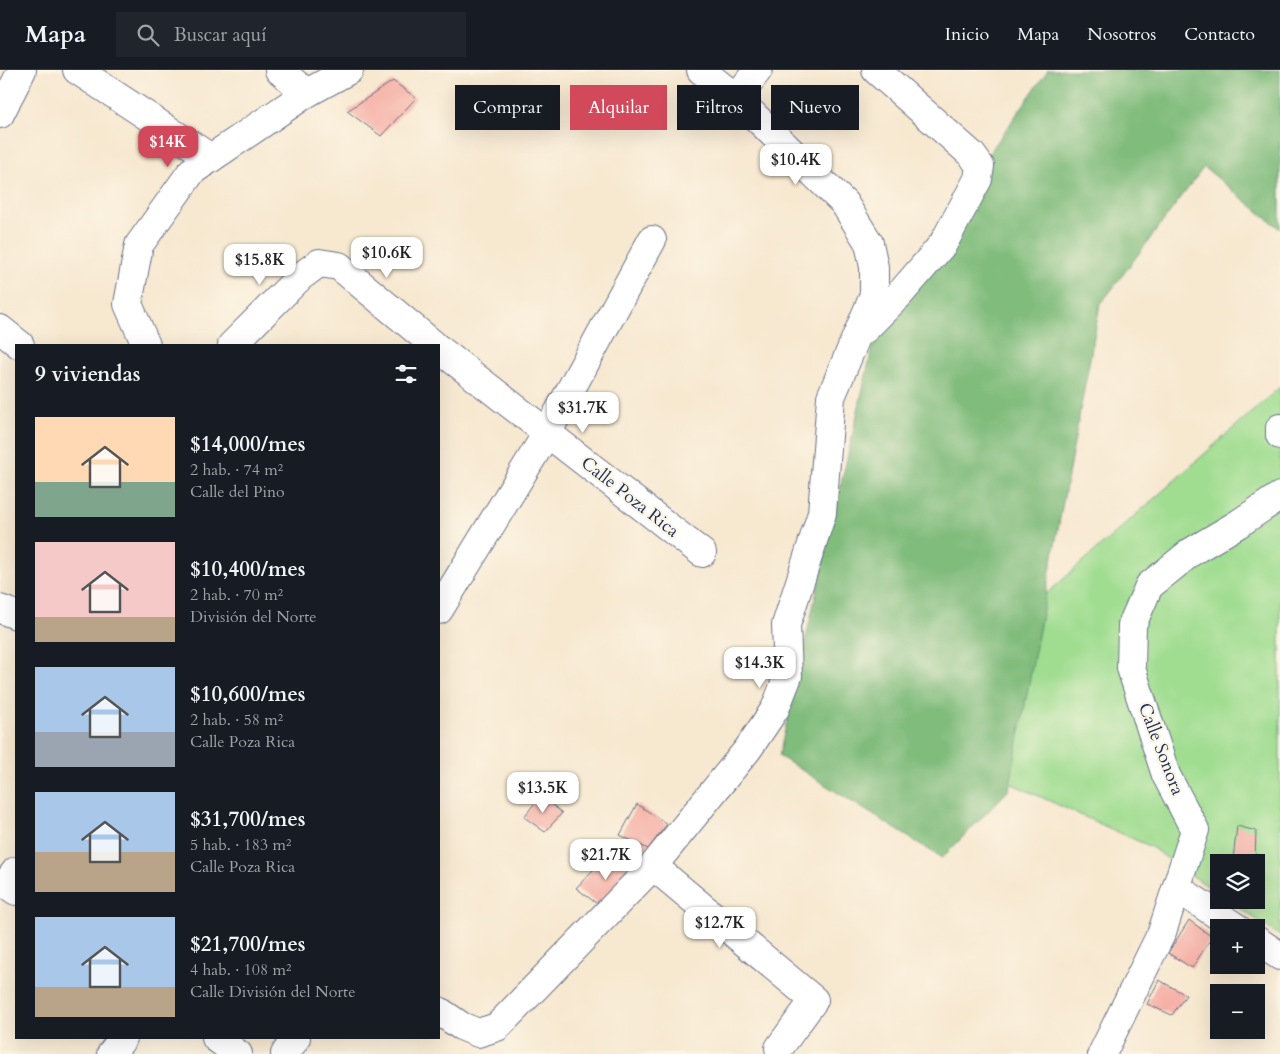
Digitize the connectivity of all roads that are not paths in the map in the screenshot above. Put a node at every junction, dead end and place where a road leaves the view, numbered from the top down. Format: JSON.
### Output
{"nodes":[{"id":1,"x":22,"y":70,"type":"edge"},
{"id":2,"x":77,"y":70,"type":"edge"},
{"id":3,"x":279,"y":70,"type":"edge"},
{"id":4,"x":349,"y":70,"type":"edge"},
{"id":5,"x":701,"y":70,"type":"edge"},
{"id":6,"x":758,"y":70,"type":"edge"},
{"id":7,"x":876,"y":70,"type":"edge"},
{"id":8,"x":720,"y":85,"type":"edge"},
{"id":9,"x":746,"y":85,"type":"edge"},
{"id":10,"x":307,"y":93,"type":"junction"},
{"id":11,"x":0,"y":114,"type":"edge"},
{"id":12,"x":761,"y":122,"type":"edge"},
{"id":13,"x":211,"y":158,"type":"junction"},
{"id":14,"x":652,"y":240,"type":"dead end"},
{"id":15,"x":0,"y":329,"type":"edge"},
{"id":16,"x":855,"y":339,"type":"junction"},
{"id":17,"x":19,"y":344,"type":"edge"},
{"id":18,"x":146,"y":344,"type":"edge"},
{"id":19,"x":233,"y":344,"type":"edge"},
{"id":20,"x":430,"y":344,"type":"edge"},
{"id":21,"x":440,"y":352,"type":"edge"},
{"id":22,"x":1280,"y":428,"type":"edge"},
{"id":23,"x":547,"y":433,"type":"junction"},
{"id":24,"x":1280,"y":435,"type":"edge"},
{"id":25,"x":1280,"y":496,"type":"edge"},
{"id":26,"x":702,"y":553,"type":"dead end"},
{"id":27,"x":440,"y":608,"type":"edge"},
{"id":28,"x":0,"y":609,"type":"edge"},
{"id":29,"x":15,"y":615,"type":"edge"},
{"id":30,"x":653,"y":866,"type":"junction"},
{"id":31,"x":1177,"y":888,"type":"junction"},
{"id":32,"x":1224,"y":919,"type":"edge"},
{"id":33,"x":1265,"y":946,"type":"edge"},
{"id":34,"x":1280,"y":956,"type":"edge"},
{"id":35,"x":440,"y":1011,"type":"edge"},
{"id":36,"x":122,"y":1039,"type":"edge"},
{"id":37,"x":217,"y":1039,"type":"edge"},
{"id":38,"x":295,"y":1039,"type":"edge"},
{"id":39,"x":779,"y":1048,"type":"dead end"},
{"id":40,"x":111,"y":1054,"type":"edge"},
{"id":41,"x":238,"y":1054,"type":"edge"},
{"id":42,"x":286,"y":1054,"type":"edge"},
{"id":43,"x":1102,"y":1054,"type":"edge"}],
"edges":[{"from":1,"to":11,"type":"street"},
{"from":2,"to":13,"type":"street"},
{"from":3,"to":10,"type":"street"},
{"from":4,"to":10,"type":"street"},
{"from":5,"to":8,"type":"street"},
{"from":6,"to":9,"type":"street"},
{"from":7,"to":16,"type":"street"},
{"from":10,"to":13,"type":"street"},
{"from":12,"to":16,"type":"street"},
{"from":13,"to":18,"type":"street"},
{"from":14,"to":23,"type":"street"},
{"from":15,"to":17,"type":"street"},
{"from":16,"to":30,"type":"street"},
{"from":19,"to":20,"type":"street","name":"Calle Poza Rica"},
{"from":21,"to":23,"type":"street","name":"Calle Poza Rica"},
{"from":22,"to":24,"type":"street"},
{"from":23,"to":26,"type":"street","name":"Calle Poza Rica"},
{"from":23,"to":27,"type":"street"},
{"from":25,"to":31,"type":"street","name":"Calle Sonora"},
{"from":28,"to":29,"type":"street"},
{"from":30,"to":35,"type":"street"},
{"from":30,"to":39,"type":"street"},
{"from":31,"to":32,"type":"street"},
{"from":31,"to":43,"type":"street","name":"Calle Sonora"},
{"from":33,"to":34,"type":"street"},
{"from":36,"to":40,"type":"street"},
{"from":37,"to":41,"type":"street"},
{"from":38,"to":42,"type":"street"}]}
